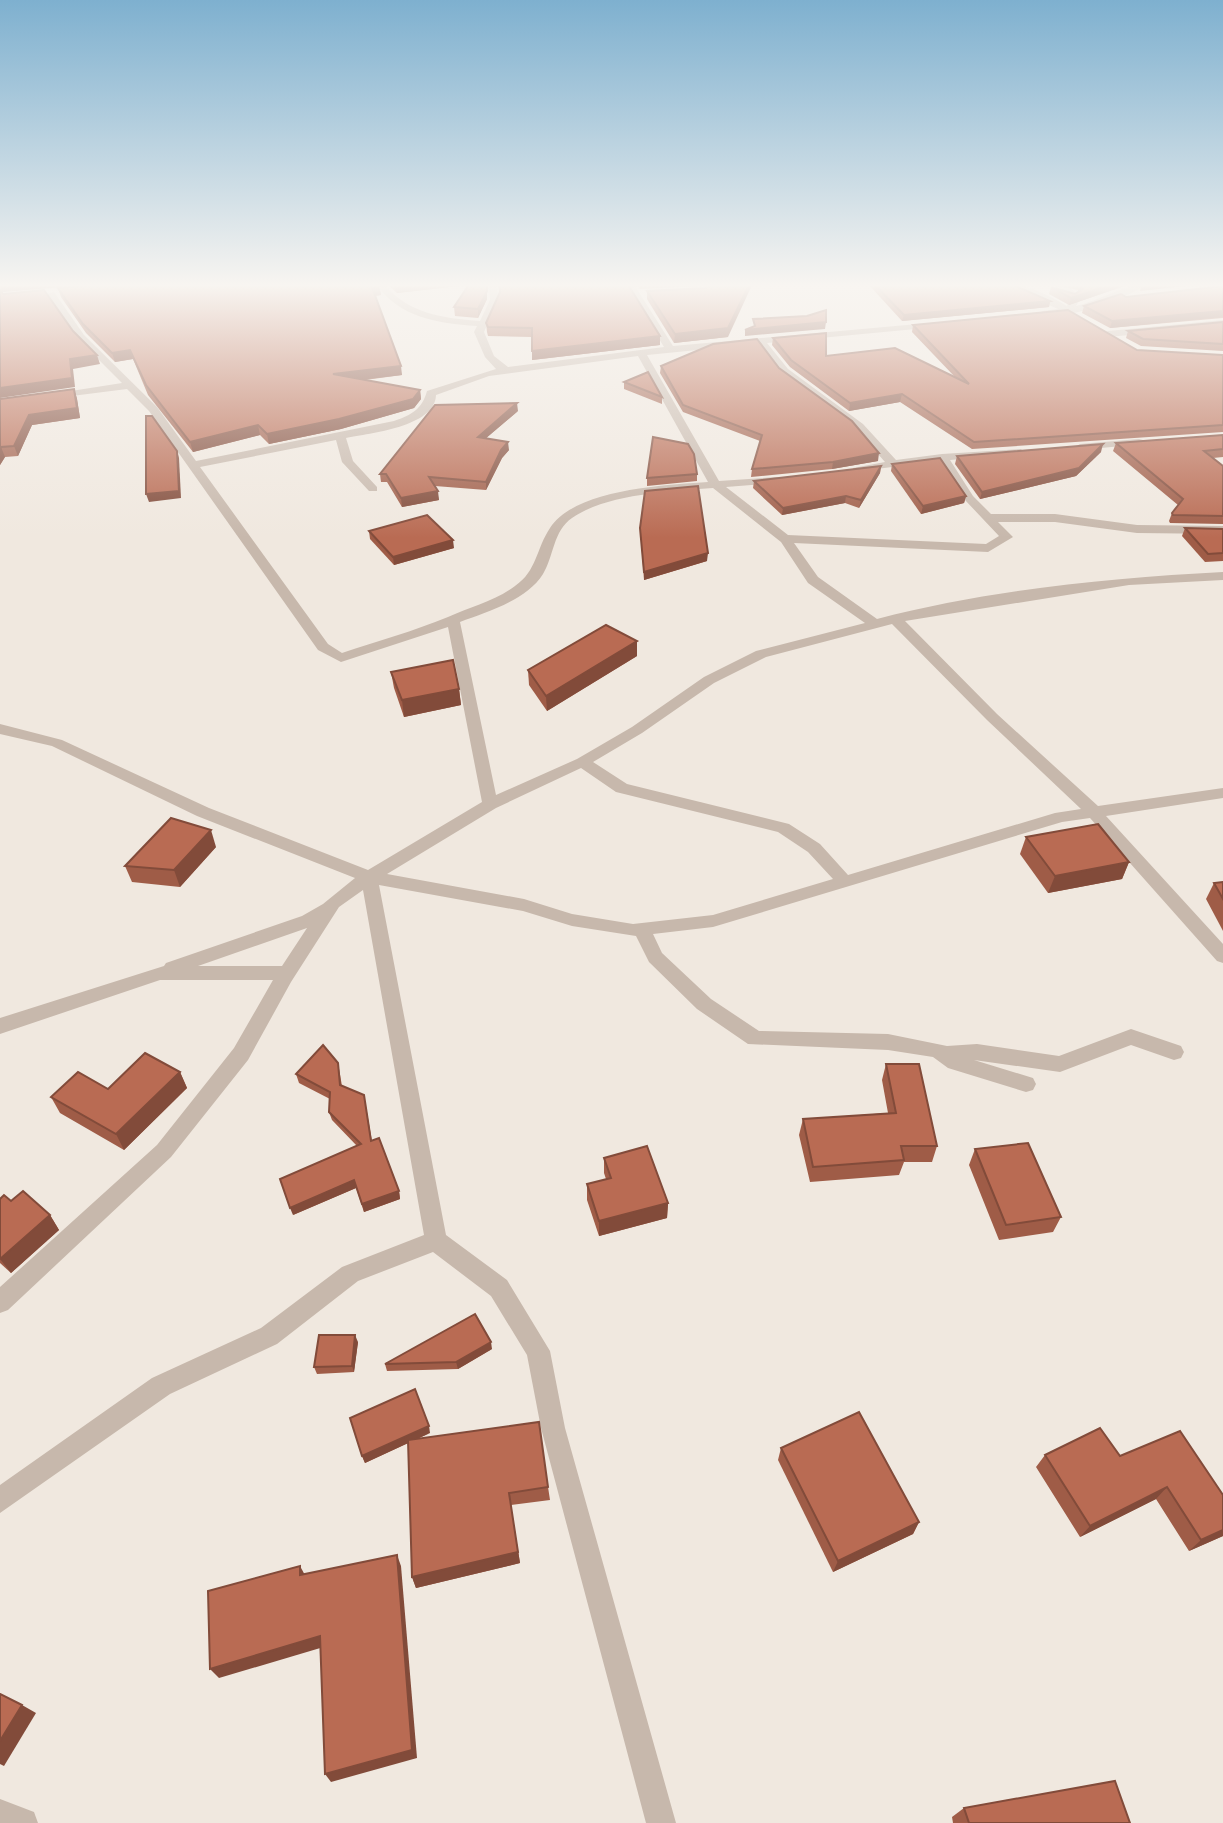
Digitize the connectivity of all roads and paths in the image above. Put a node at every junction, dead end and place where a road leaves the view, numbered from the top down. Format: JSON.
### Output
{"nodes":[{"id":1,"x":113,"y":368,"type":"edge"},
{"id":2,"x":499,"y":368,"type":"edge"},
{"id":3,"x":534,"y":368,"type":"edge"},
{"id":4,"x":650,"y":368,"type":"edge"},
{"id":5,"x":782,"y":368,"type":"edge"},
{"id":6,"x":511,"y":371,"type":"junction"},
{"id":7,"x":130,"y":385,"type":"junction"},
{"id":8,"x":39,"y":398,"type":"edge"},
{"id":9,"x":340,"y":435,"type":"junction"},
{"id":10,"x":1156,"y":441,"type":"edge"},
{"id":11,"x":1063,"y":448,"type":"edge"},
{"id":12,"x":1036,"y":450,"type":"edge"},
{"id":13,"x":942,"y":457,"type":"junction"},
{"id":14,"x":894,"y":464,"type":"junction"},
{"id":15,"x":194,"y":465,"type":"junction"},
{"id":16,"x":844,"y":472,"type":"edge"},
{"id":17,"x":793,"y":478,"type":"edge"},
{"id":18,"x":716,"y":485,"type":"junction"},
{"id":19,"x":373,"y":489,"type":"dead end"},
{"id":20,"x":988,"y":518,"type":"junction"},
{"id":21,"x":1223,"y":530,"type":"edge"},
{"id":22,"x":785,"y":539,"type":"junction"},
{"id":23,"x":1223,"y":576,"type":"edge"},
{"id":24,"x":453,"y":619,"type":"junction"},
{"id":25,"x":895,"y":619,"type":"junction"},
{"id":26,"x":875,"y":624,"type":"junction"},
{"id":27,"x":0,"y":729,"type":"edge"},
{"id":28,"x":582,"y":762,"type":"junction"},
{"id":29,"x":1223,"y":793,"type":"edge"},
{"id":30,"x":490,"y":804,"type":"junction"},
{"id":31,"x":1092,"y":810,"type":"junction"},
{"id":32,"x":369,"y":877,"type":"junction"},
{"id":33,"x":844,"y":881,"type":"junction"},
{"id":34,"x":333,"y":903,"type":"junction"},
{"id":35,"x":642,"y":929,"type":"junction"},
{"id":36,"x":1223,"y":956,"type":"edge"},
{"id":37,"x":160,"y":973,"type":"junction"},
{"id":38,"x":284,"y":977,"type":"junction"},
{"id":39,"x":0,"y":1026,"type":"edge"},
{"id":40,"x":1174,"y":1052,"type":"dead end"},
{"id":41,"x":944,"y":1054,"type":"junction"},
{"id":42,"x":1027,"y":1084,"type":"dead end"},
{"id":43,"x":436,"y":1241,"type":"junction"},
{"id":44,"x":0,"y":1302,"type":"edge"},
{"id":45,"x":0,"y":1500,"type":"edge"},
{"id":46,"x":0,"y":1814,"type":"edge"},
{"id":47,"x":23,"y":1823,"type":"edge"},
{"id":48,"x":661,"y":1823,"type":"edge"}],
"edges":[{"from":1,"to":7,"type":"street"},
{"from":2,"to":6,"type":"street"},
{"from":3,"to":6,"type":"street"},
{"from":4,"to":18,"type":"street"},
{"from":5,"to":14,"type":"street"},
{"from":6,"to":9,"type":"street"},
{"from":7,"to":8,"type":"street"},
{"from":7,"to":15,"type":"street"},
{"from":9,"to":15,"type":"street"},
{"from":9,"to":19,"type":"street"},
{"from":10,"to":11,"type":"street"},
{"from":12,"to":13,"type":"street"},
{"from":13,"to":14,"type":"street"},
{"from":13,"to":20,"type":"street"},
{"from":14,"to":16,"type":"street"},
{"from":15,"to":24,"type":"street"},
{"from":17,"to":18,"type":"street"},
{"from":18,"to":22,"type":"street"},
{"from":18,"to":24,"type":"street"},
{"from":20,"to":21,"type":"street"},
{"from":20,"to":22,"type":"street"},
{"from":22,"to":26,"type":"street"},
{"from":23,"to":25,"type":"street"},
{"from":24,"to":30,"type":"street"},
{"from":25,"to":26,"type":"street"},
{"from":25,"to":31,"type":"street"},
{"from":26,"to":28,"type":"street"},
{"from":27,"to":32,"type":"street"},
{"from":28,"to":30,"type":"street"},
{"from":28,"to":33,"type":"street"},
{"from":29,"to":31,"type":"street"},
{"from":30,"to":32,"type":"street"},
{"from":31,"to":33,"type":"street"},
{"from":31,"to":36,"type":"street"},
{"from":32,"to":34,"type":"street"},
{"from":32,"to":35,"type":"street"},
{"from":32,"to":43,"type":"street"},
{"from":33,"to":35,"type":"street"},
{"from":34,"to":37,"type":"street"},
{"from":34,"to":38,"type":"street"},
{"from":35,"to":41,"type":"street"},
{"from":37,"to":38,"type":"street"},
{"from":37,"to":39,"type":"street"},
{"from":38,"to":44,"type":"street"},
{"from":40,"to":41,"type":"street"},
{"from":41,"to":42,"type":"street"},
{"from":43,"to":45,"type":"street"},
{"from":43,"to":48,"type":"street"},
{"from":46,"to":47,"type":"street"}]}
